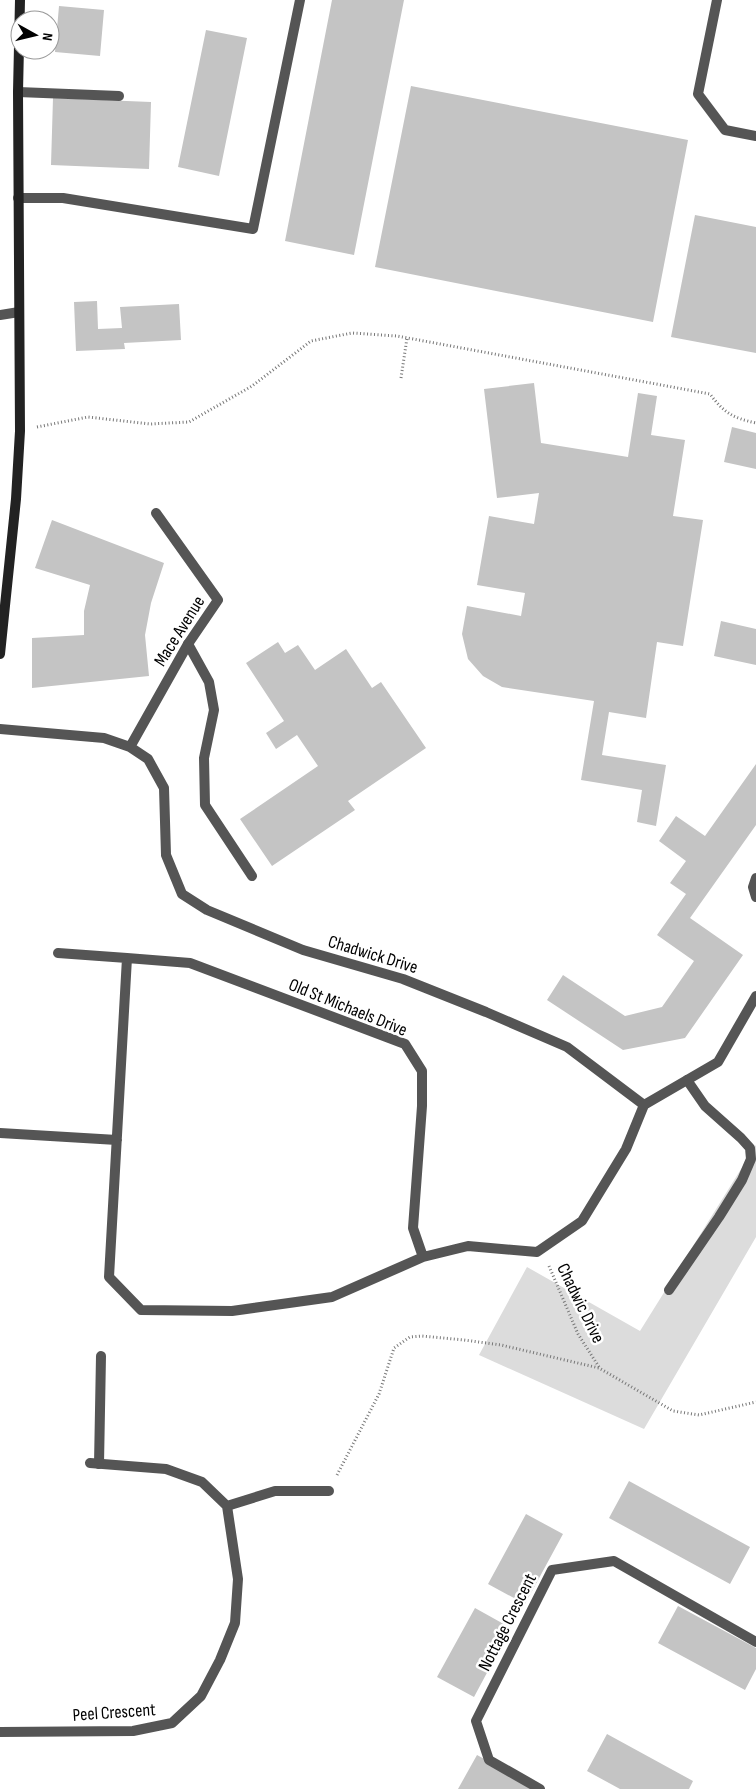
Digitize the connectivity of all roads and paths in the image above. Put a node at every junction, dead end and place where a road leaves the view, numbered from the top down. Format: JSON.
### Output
{"nodes":[{"id":1,"x":20,"y":0,"type":"edge"},
{"id":2,"x":300,"y":0,"type":"edge"},
{"id":3,"x":717,"y":0,"type":"edge"},
{"id":4,"x":18,"y":92,"type":"junction"},
{"id":5,"x":119,"y":96,"type":"dead end"},
{"id":6,"x":756,"y":136,"type":"edge"},
{"id":7,"x":18,"y":198,"type":"junction"},
{"id":8,"x":19,"y":312,"type":"junction"},
{"id":9,"x":0,"y":315,"type":"edge"},
{"id":10,"x":407,"y":338,"type":"junction"},
{"id":11,"x":402,"y":378,"type":"dead end"},
{"id":12,"x":756,"y":423,"type":"edge"},
{"id":13,"x":20,"y":431,"type":"junction"},
{"id":14,"x":156,"y":513,"type":"dead end"},
{"id":15,"x":5,"y":563,"type":"edge"},
{"id":16,"x":188,"y":644,"type":"junction"},
{"id":17,"x":0,"y":654,"type":"edge"},
{"id":18,"x":0,"y":729,"type":"edge"},
{"id":19,"x":130,"y":747,"type":"junction"},
{"id":20,"x":252,"y":876,"type":"dead end"},
{"id":21,"x":756,"y":878,"type":"edge"},
{"id":22,"x":756,"y":897,"type":"edge"},
{"id":23,"x":58,"y":953,"type":"dead end"},
{"id":24,"x":127,"y":958,"type":"junction"},
{"id":25,"x":756,"y":996,"type":"edge"},
{"id":26,"x":687,"y":1080,"type":"junction"},
{"id":27,"x":644,"y":1105,"type":"junction"},
{"id":28,"x":0,"y":1133,"type":"edge"},
{"id":29,"x":117,"y":1140,"type":"junction"},
{"id":30,"x":536,"y":1252,"type":"junction"},
{"id":31,"x":423,"y":1256,"type":"junction"},
{"id":32,"x":669,"y":1290,"type":"dead end"},
{"id":33,"x":101,"y":1356,"type":"dead end"},
{"id":34,"x":599,"y":1368,"type":"junction"},
{"id":35,"x":756,"y":1402,"type":"edge"},
{"id":36,"x":329,"y":1491,"type":"joint"},
{"id":37,"x":227,"y":1506,"type":"junction"},
{"id":38,"x":756,"y":1642,"type":"edge"},
{"id":39,"x":0,"y":1732,"type":"edge"},
{"id":40,"x":540,"y":1789,"type":"edge"}],
"edges":[{"from":1,"to":4,"type":"main road"},
{"from":2,"to":7,"type":"street"},
{"from":3,"to":6,"type":"street"},
{"from":4,"to":5,"type":"street"},
{"from":4,"to":7,"type":"main road"},
{"from":7,"to":8,"type":"main road"},
{"from":8,"to":9,"type":"street"},
{"from":8,"to":13,"type":"main road"},
{"from":10,"to":11,"type":"path"},
{"from":10,"to":12,"type":"path"},
{"from":10,"to":13,"type":"path"},
{"from":13,"to":15,"type":"main road"},
{"from":14,"to":16,"type":"street","name":"Mace Avenue"},
{"from":15,"to":17,"type":"main road"},
{"from":16,"to":19,"type":"street","name":"Mace Avenue"},
{"from":16,"to":20,"type":"street"},
{"from":18,"to":19,"type":"street","name":"Chadwick Drive"},
{"from":19,"to":27,"type":"street","name":"Chadwick Drive"},
{"from":21,"to":22,"type":"street"},
{"from":23,"to":24,"type":"street","name":"Old St Michaels Drive"},
{"from":24,"to":29,"type":"street"},
{"from":24,"to":31,"type":"street","name":"Old St Michaels Drive"},
{"from":25,"to":26,"type":"street"},
{"from":26,"to":27,"type":"street"},
{"from":26,"to":32,"type":"street"},
{"from":27,"to":30,"type":"street"},
{"from":28,"to":29,"type":"street"},
{"from":29,"to":31,"type":"street"},
{"from":30,"to":31,"type":"street"},
{"from":30,"to":34,"type":"path","name":"Chadwic Drive"},
{"from":33,"to":37,"type":"street"},
{"from":34,"to":35,"type":"path"},
{"from":34,"to":36,"type":"path"},
{"from":36,"to":37,"type":"street"},
{"from":37,"to":39,"type":"street","name":"Peel Crescent"},
{"from":38,"to":40,"type":"street","name":"Nottage Crescent"}]}
